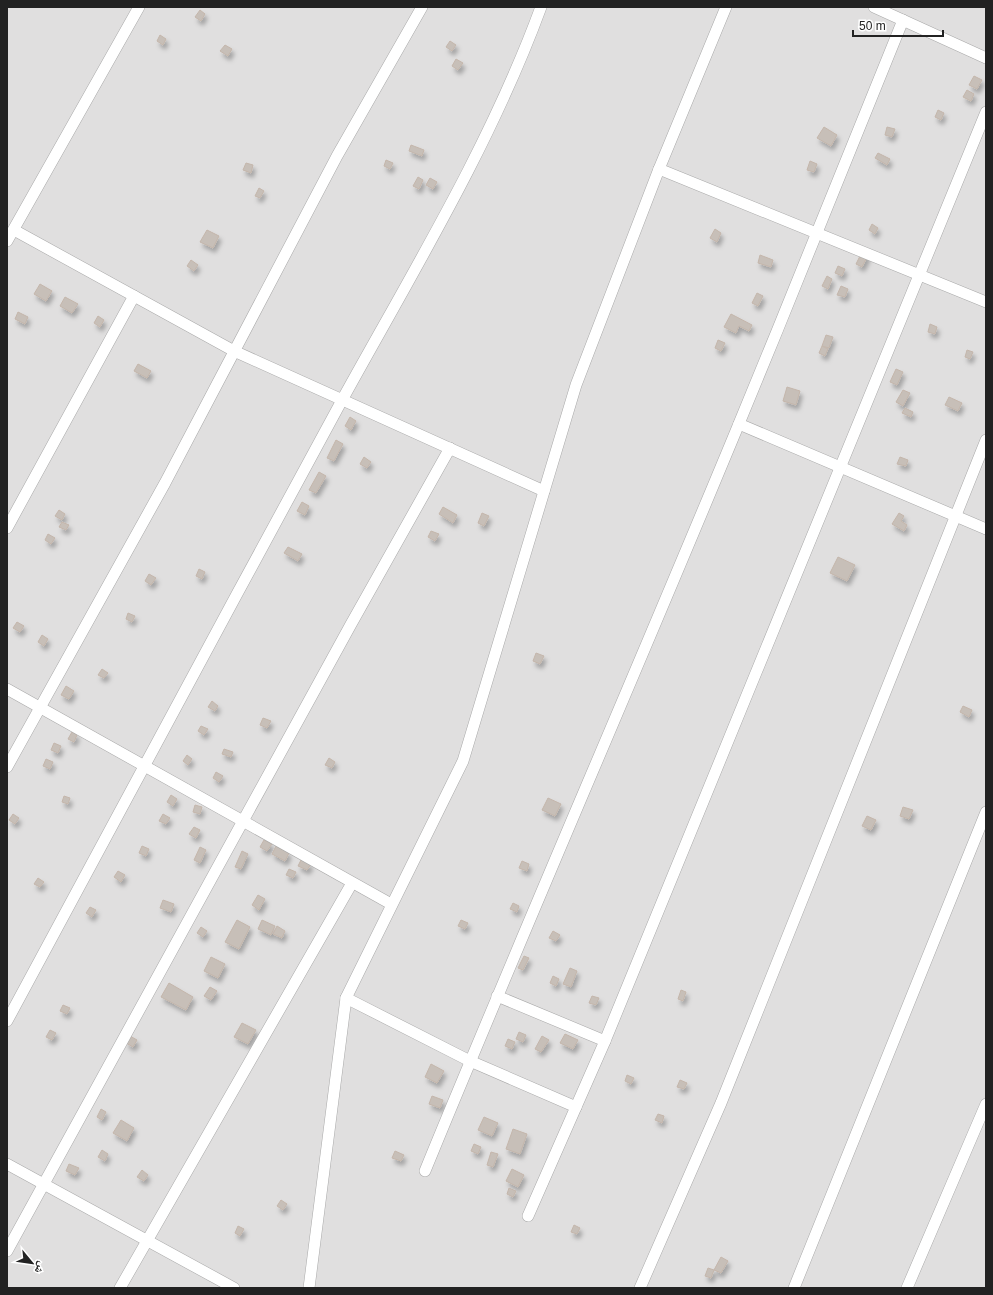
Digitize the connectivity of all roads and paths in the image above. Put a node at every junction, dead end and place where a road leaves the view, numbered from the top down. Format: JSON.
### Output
{"nodes":[{"id":1,"x":139,"y":7,"type":"edge"},
{"id":2,"x":422,"y":7,"type":"edge"},
{"id":3,"x":541,"y":7,"type":"edge"},
{"id":4,"x":726,"y":7,"type":"edge"},
{"id":5,"x":874,"y":7,"type":"edge"},
{"id":6,"x":903,"y":20,"type":"junction"},
{"id":7,"x":986,"y":58,"type":"edge"},
{"id":8,"x":986,"y":112,"type":"edge"},
{"id":9,"x":659,"y":169,"type":"junction"},
{"id":10,"x":14,"y":230,"type":"junction"},
{"id":11,"x":816,"y":233,"type":"junction"},
{"id":12,"x":7,"y":242,"type":"edge"},
{"id":13,"x":919,"y":275,"type":"junction"},
{"id":14,"x":134,"y":296,"type":"junction"},
{"id":15,"x":986,"y":302,"type":"edge"},
{"id":16,"x":234,"y":351,"type":"junction"},
{"id":17,"x":342,"y":400,"type":"junction"},
{"id":18,"x":739,"y":424,"type":"junction"},
{"id":19,"x":986,"y":440,"type":"edge"},
{"id":20,"x":450,"y":448,"type":"junction"},
{"id":21,"x":841,"y":467,"type":"junction"},
{"id":22,"x":544,"y":491,"type":"junction"},
{"id":23,"x":956,"y":516,"type":"junction"},
{"id":24,"x":7,"y":528,"type":"edge"},
{"id":25,"x":986,"y":529,"type":"edge"},
{"id":26,"x":7,"y":689,"type":"edge"},
{"id":27,"x":40,"y":708,"type":"junction"},
{"id":28,"x":7,"y":767,"type":"edge"},
{"id":29,"x":144,"y":767,"type":"junction"},
{"id":30,"x":986,"y":812,"type":"edge"},
{"id":31,"x":243,"y":822,"type":"junction"},
{"id":32,"x":352,"y":883,"type":"junction"},
{"id":33,"x":391,"y":904,"type":"junction"},
{"id":34,"x":497,"y":996,"type":"junction"},
{"id":35,"x":346,"y":998,"type":"junction"},
{"id":36,"x":7,"y":1021,"type":"edge"},
{"id":37,"x":605,"y":1041,"type":"junction"},
{"id":38,"x":470,"y":1061,"type":"junction"},
{"id":39,"x":986,"y":1104,"type":"edge"},
{"id":40,"x":576,"y":1107,"type":"junction"},
{"id":41,"x":7,"y":1164,"type":"edge"},
{"id":42,"x":425,"y":1171,"type":"dead end"},
{"id":43,"x":44,"y":1184,"type":"junction"},
{"id":44,"x":528,"y":1216,"type":"dead end"},
{"id":45,"x":147,"y":1240,"type":"junction"},
{"id":46,"x":7,"y":1251,"type":"edge"},
{"id":47,"x":120,"y":1288,"type":"edge"},
{"id":48,"x":234,"y":1288,"type":"edge"},
{"id":49,"x":309,"y":1288,"type":"edge"},
{"id":50,"x":640,"y":1288,"type":"edge"},
{"id":51,"x":794,"y":1288,"type":"edge"},
{"id":52,"x":907,"y":1288,"type":"edge"}],
"edges":[{"from":1,"to":10,"type":"street"},
{"from":2,"to":16,"type":"street"},
{"from":3,"to":17,"type":"street"},
{"from":4,"to":9,"type":"street"},
{"from":5,"to":6,"type":"street"},
{"from":6,"to":7,"type":"street"},
{"from":6,"to":11,"type":"street"},
{"from":8,"to":13,"type":"street"},
{"from":9,"to":11,"type":"street"},
{"from":9,"to":22,"type":"street"},
{"from":10,"to":12,"type":"street"},
{"from":10,"to":14,"type":"street"},
{"from":11,"to":13,"type":"street"},
{"from":11,"to":18,"type":"street"},
{"from":13,"to":15,"type":"street"},
{"from":13,"to":21,"type":"street"},
{"from":14,"to":16,"type":"street"},
{"from":14,"to":24,"type":"street"},
{"from":16,"to":17,"type":"street"},
{"from":16,"to":27,"type":"street"},
{"from":17,"to":20,"type":"street"},
{"from":17,"to":29,"type":"street"},
{"from":18,"to":21,"type":"street"},
{"from":18,"to":34,"type":"street"},
{"from":19,"to":23,"type":"street"},
{"from":20,"to":22,"type":"street"},
{"from":20,"to":31,"type":"street"},
{"from":21,"to":23,"type":"street"},
{"from":21,"to":37,"type":"street"},
{"from":22,"to":33,"type":"street"},
{"from":23,"to":25,"type":"street"},
{"from":23,"to":50,"type":"street"},
{"from":26,"to":27,"type":"street"},
{"from":27,"to":28,"type":"street"},
{"from":27,"to":29,"type":"street"},
{"from":29,"to":31,"type":"street"},
{"from":29,"to":36,"type":"street"},
{"from":30,"to":51,"type":"street"},
{"from":31,"to":32,"type":"street"},
{"from":31,"to":43,"type":"street"},
{"from":32,"to":33,"type":"street"},
{"from":32,"to":45,"type":"street"},
{"from":33,"to":35,"type":"street"},
{"from":34,"to":37,"type":"street"},
{"from":34,"to":38,"type":"street"},
{"from":35,"to":38,"type":"street"},
{"from":35,"to":49,"type":"street"},
{"from":37,"to":40,"type":"street"},
{"from":38,"to":40,"type":"street"},
{"from":38,"to":42,"type":"street"},
{"from":39,"to":52,"type":"street"},
{"from":40,"to":44,"type":"street"},
{"from":41,"to":43,"type":"street"},
{"from":43,"to":45,"type":"street"},
{"from":43,"to":46,"type":"street"},
{"from":45,"to":47,"type":"street"},
{"from":45,"to":48,"type":"street"}]}
